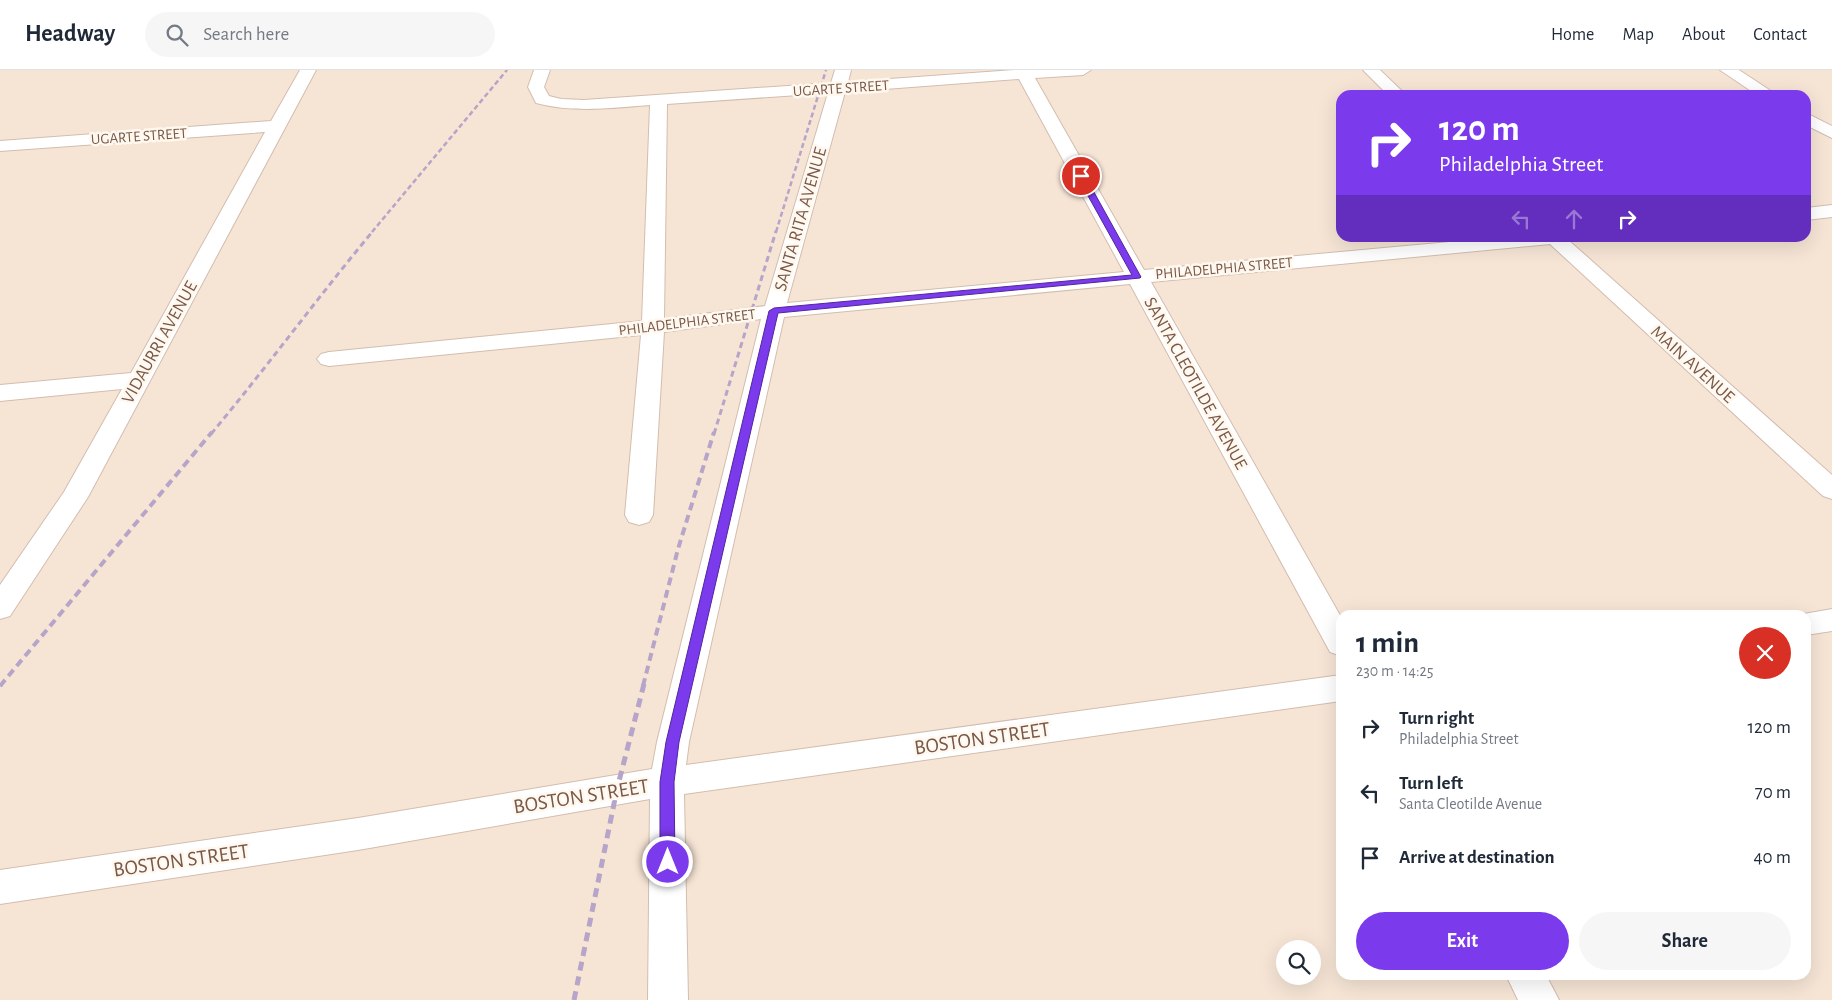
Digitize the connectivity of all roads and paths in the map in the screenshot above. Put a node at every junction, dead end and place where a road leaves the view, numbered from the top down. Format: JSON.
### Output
{"nodes":[{"id":1,"x":308,"y":70,"type":"edge"},
{"id":2,"x":542,"y":70,"type":"edge"},
{"id":3,"x":815,"y":70,"type":"edge"},
{"id":4,"x":1083,"y":70,"type":"edge"},
{"id":5,"x":1371,"y":70,"type":"edge"},
{"id":6,"x":1728,"y":70,"type":"edge"},
{"id":7,"x":1023,"y":72,"type":"edge"},
{"id":8,"x":840,"y":79,"type":"edge"},
{"id":9,"x":807,"y":90,"type":"junction"},
{"id":10,"x":1393,"y":90,"type":"edge"},
{"id":11,"x":1761,"y":90,"type":"edge"},
{"id":12,"x":659,"y":101,"type":"junction"},
{"id":13,"x":1811,"y":121,"type":"edge"},
{"id":14,"x":277,"y":126,"type":"junction"},
{"id":15,"x":1832,"y":133,"type":"edge"},
{"id":16,"x":0,"y":146,"type":"edge"},
{"id":17,"x":1832,"y":211,"type":"edge"},
{"id":18,"x":1811,"y":213,"type":"edge"},
{"id":19,"x":1511,"y":242,"type":"edge"},
{"id":20,"x":1558,"y":242,"type":"edge"},
{"id":21,"x":1137,"y":277,"type":"junction"},
{"id":22,"x":774,"y":311,"type":"junction"},
{"id":23,"x":653,"y":327,"type":"junction"},
{"id":24,"x":329,"y":359,"type":"dead end"},
{"id":25,"x":139,"y":380,"type":"junction"},
{"id":26,"x":0,"y":393,"type":"edge"},
{"id":27,"x":1832,"y":490,"type":"edge"},
{"id":28,"x":639,"y":515,"type":"dead end"},
{"id":29,"x":0,"y":608,"type":"edge"},
{"id":30,"x":1832,"y":620,"type":"edge"},
{"id":31,"x":1811,"y":623,"type":"edge"},
{"id":32,"x":1336,"y":635,"type":"edge"},
{"id":33,"x":1336,"y":689,"type":"edge"},
{"id":34,"x":667,"y":782,"type":"junction"},
{"id":35,"x":0,"y":886,"type":"edge"},
{"id":36,"x":1528,"y":980,"type":"edge"},
{"id":37,"x":668,"y":1000,"type":"edge"},
{"id":38,"x":1539,"y":1000,"type":"edge"}],
"edges":[{"from":1,"to":14,"type":"street","name":"VIDAURRI AVENUE"},
{"from":2,"to":12,"type":"street","name":"UGARTE STREET"},
{"from":3,"to":9,"type":"street"},
{"from":4,"to":7,"type":"street","name":"UGARTE STREET"},
{"from":5,"to":10,"type":"street"},
{"from":6,"to":11,"type":"street"},
{"from":7,"to":8,"type":"street","name":"UGARTE STREET"},
{"from":7,"to":21,"type":"street","name":"SANTA CLEOTILDE AVENUE"},
{"from":8,"to":9,"type":"street","name":"UGARTE STREET"},
{"from":8,"to":22,"type":"street","name":"SANTA RITA AVENUE"},
{"from":9,"to":12,"type":"street","name":"UGARTE STREET"},
{"from":12,"to":23,"type":"street"},
{"from":13,"to":15,"type":"street"},
{"from":14,"to":16,"type":"street","name":"UGARTE STREET"},
{"from":14,"to":25,"type":"street","name":"VIDAURRI AVENUE"},
{"from":17,"to":18,"type":"street"},
{"from":19,"to":21,"type":"street","name":"PHILADELPHIA STREET"},
{"from":20,"to":27,"type":"street","name":"MAIN AVENUE"},
{"from":21,"to":22,"type":"street","name":"PHILADELPHIA STREET"},
{"from":21,"to":32,"type":"street","name":"SANTA CLEOTILDE AVENUE"},
{"from":22,"to":23,"type":"street","name":"PHILADELPHIA STREET"},
{"from":22,"to":34,"type":"street","name":"SANTA RITA AVENUE"},
{"from":23,"to":24,"type":"street","name":"PHILADELPHIA STREET"},
{"from":23,"to":28,"type":"street"},
{"from":25,"to":26,"type":"street"},
{"from":25,"to":29,"type":"street","name":"VIDAURRI AVENUE"},
{"from":30,"to":31,"type":"street"},
{"from":33,"to":34,"type":"street","name":"BOSTON STREET"},
{"from":34,"to":35,"type":"street","name":"BOSTON STREET"},
{"from":34,"to":37,"type":"street","name":"SANTA RITA AVENUE"},
{"from":36,"to":38,"type":"street"}]}
